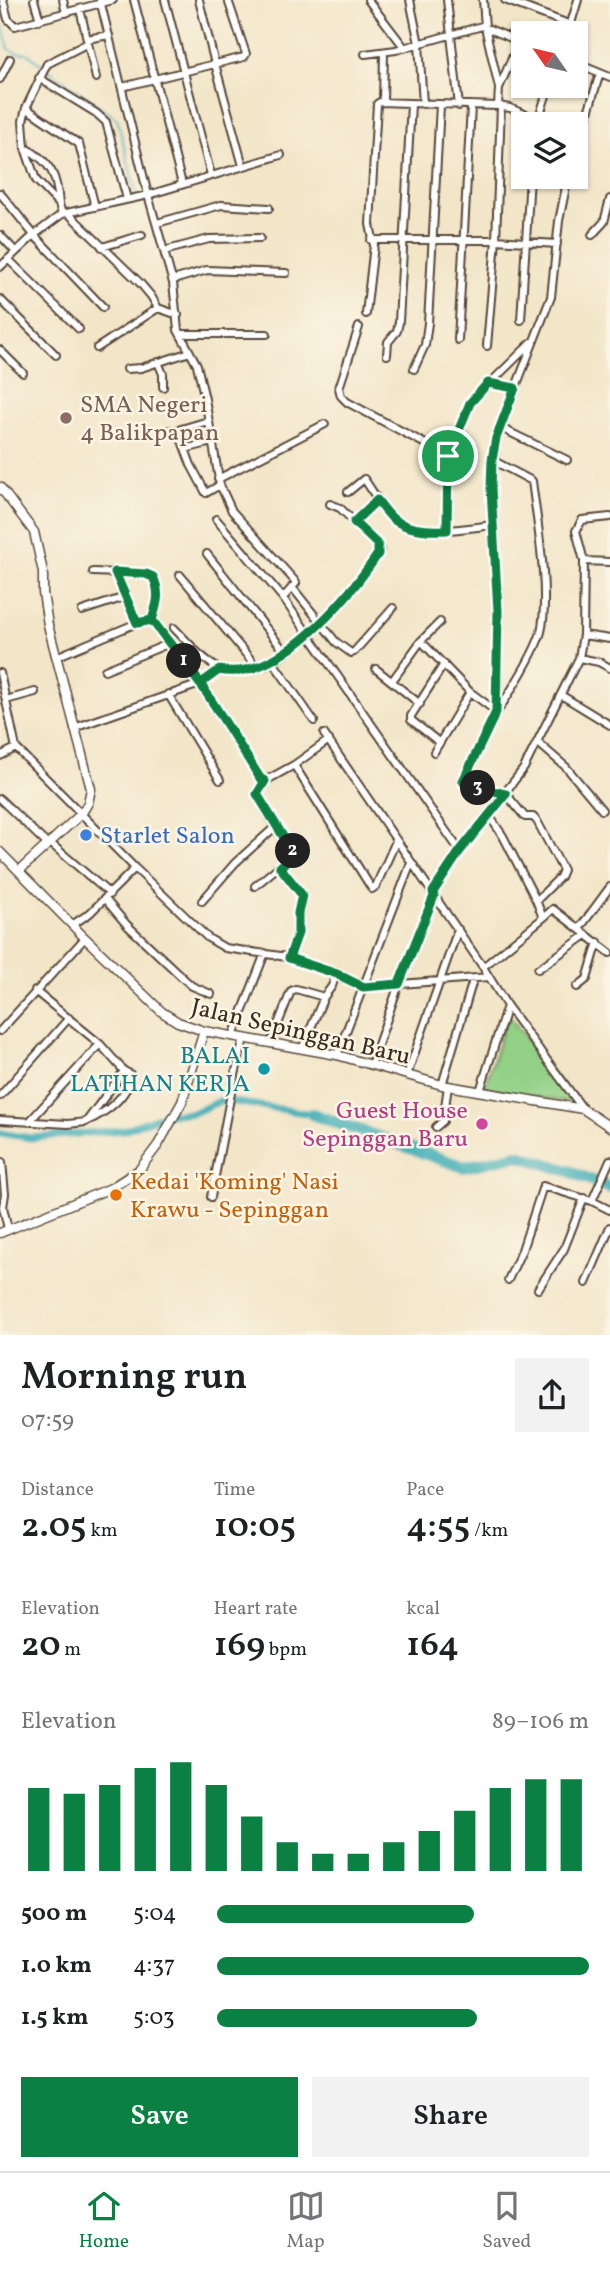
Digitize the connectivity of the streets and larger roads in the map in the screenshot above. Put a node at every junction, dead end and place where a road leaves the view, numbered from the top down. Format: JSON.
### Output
{"nodes":[{"id":1,"x":3,"y":0,"type":"edge"},
{"id":2,"x":34,"y":0,"type":"edge"},
{"id":3,"x":63,"y":0,"type":"edge"},
{"id":4,"x":113,"y":0,"type":"edge"},
{"id":5,"x":134,"y":0,"type":"edge"},
{"id":6,"x":165,"y":0,"type":"edge"},
{"id":7,"x":199,"y":0,"type":"edge"},
{"id":8,"x":228,"y":0,"type":"edge"},
{"id":9,"x":368,"y":0,"type":"edge"},
{"id":10,"x":410,"y":0,"type":"edge"},
{"id":11,"x":447,"y":0,"type":"edge"},
{"id":12,"x":483,"y":0,"type":"edge"},
{"id":13,"x":505,"y":0,"type":"edge"},
{"id":14,"x":578,"y":0,"type":"edge"},
{"id":15,"x":100,"y":2,"type":"edge"},
{"id":16,"x":80,"y":9,"type":"junction"},
{"id":17,"x":66,"y":13,"type":"junction"},
{"id":18,"x":8,"y":19,"type":"junction"},
{"id":19,"x":40,"y":20,"type":"junction"},
{"id":20,"x":560,"y":21,"type":"edge"},
{"id":21,"x":572,"y":21,"type":"edge"},
{"id":22,"x":0,"y":22,"type":"edge"},
{"id":23,"x":485,"y":27,"type":"junction"},
{"id":24,"x":452,"y":34,"type":"junction"},
{"id":25,"x":109,"y":35,"type":"junction"},
{"id":26,"x":511,"y":39,"type":"edge"},
{"id":27,"x":88,"y":41,"type":"junction"},
{"id":28,"x":419,"y":44,"type":"junction"},
{"id":29,"x":404,"y":47,"type":"junction"},
{"id":30,"x":384,"y":52,"type":"junction"},
{"id":31,"x":365,"y":54,"type":"dead end"},
{"id":32,"x":10,"y":59,"type":"dead end"},
{"id":33,"x":511,"y":63,"type":"edge"},
{"id":34,"x":215,"y":64,"type":"junction"},
{"id":35,"x":588,"y":68,"type":"edge"},
{"id":36,"x":184,"y":70,"type":"junction"},
{"id":37,"x":600,"y":73,"type":"junction"},
{"id":38,"x":610,"y":77,"type":"edge"},
{"id":39,"x":39,"y":78,"type":"junction"},
{"id":40,"x":96,"y":78,"type":"dead end"},
{"id":41,"x":0,"y":79,"type":"edge"},
{"id":42,"x":154,"y":79,"type":"junction"},
{"id":43,"x":122,"y":87,"type":"junction"},
{"id":44,"x":499,"y":88,"type":"junction"},
{"id":45,"x":380,"y":103,"type":"junction"},
{"id":46,"x":411,"y":104,"type":"junction"},
{"id":47,"x":423,"y":104,"type":"junction"},
{"id":48,"x":440,"y":105,"type":"junction"},
{"id":49,"x":459,"y":106,"type":"junction"},
{"id":50,"x":471,"y":106,"type":"junction"},
{"id":51,"x":499,"y":106,"type":"junction"},
{"id":52,"x":26,"y":108,"type":"junction"},
{"id":53,"x":518,"y":112,"type":"edge"},
{"id":54,"x":588,"y":112,"type":"edge"},
{"id":55,"x":26,"y":148,"type":"junction"},
{"id":56,"x":281,"y":155,"type":"dead end"},
{"id":57,"x":243,"y":166,"type":"junction"},
{"id":58,"x":211,"y":175,"type":"junction"},
{"id":59,"x":182,"y":184,"type":"junction"},
{"id":60,"x":529,"y":189,"type":"edge"},
{"id":61,"x":565,"y":189,"type":"edge"},
{"id":62,"x":0,"y":193,"type":"edge"},
{"id":63,"x":146,"y":195,"type":"junction"},
{"id":64,"x":128,"y":199,"type":"junction"},
{"id":65,"x":610,"y":199,"type":"edge"},
{"id":66,"x":59,"y":204,"type":"junction"},
{"id":67,"x":95,"y":207,"type":"junction"},
{"id":68,"x":269,"y":208,"type":"dead end"},
{"id":69,"x":65,"y":214,"type":"junction"},
{"id":70,"x":157,"y":223,"type":"junction"},
{"id":71,"x":34,"y":235,"type":"junction"},
{"id":72,"x":142,"y":235,"type":"dead end"},
{"id":73,"x":592,"y":235,"type":"dead end"},
{"id":74,"x":0,"y":236,"type":"edge"},
{"id":75,"x":260,"y":238,"type":"dead end"},
{"id":76,"x":371,"y":240,"type":"junction"},
{"id":77,"x":496,"y":240,"type":"junction"},
{"id":78,"x":404,"y":241,"type":"junction"},
{"id":79,"x":434,"y":241,"type":"junction"},
{"id":80,"x":464,"y":241,"type":"junction"},
{"id":81,"x":526,"y":241,"type":"junction"},
{"id":82,"x":557,"y":244,"type":"junction"},
{"id":83,"x":102,"y":247,"type":"junction"},
{"id":84,"x":164,"y":251,"type":"junction"},
{"id":85,"x":16,"y":252,"type":"junction"},
{"id":86,"x":8,"y":259,"type":"junction"},
{"id":87,"x":0,"y":267,"type":"edge"},
{"id":88,"x":286,"y":273,"type":"dead end"},
{"id":89,"x":173,"y":280,"type":"junction"},
{"id":90,"x":0,"y":299,"type":"edge"},
{"id":91,"x":103,"y":307,"type":"dead end"},
{"id":92,"x":158,"y":308,"type":"junction"},
{"id":93,"x":366,"y":314,"type":"dead end"},
{"id":94,"x":175,"y":315,"type":"junction"},
{"id":95,"x":521,"y":320,"type":"dead end"},
{"id":96,"x":359,"y":327,"type":"dead end"},
{"id":97,"x":79,"y":329,"type":"dead end"},
{"id":98,"x":180,"y":334,"type":"junction"},
{"id":99,"x":267,"y":334,"type":"dead end"},
{"id":100,"x":535,"y":339,"type":"junction"},
{"id":101,"x":458,"y":340,"type":"dead end"},
{"id":102,"x":487,"y":346,"type":"dead end"},
{"id":103,"x":97,"y":348,"type":"dead end"},
{"id":104,"x":0,"y":350,"type":"edge"},
{"id":105,"x":190,"y":352,"type":"junction"},
{"id":106,"x":56,"y":355,"type":"dead end"},
{"id":107,"x":387,"y":355,"type":"dead end"},
{"id":108,"x":160,"y":360,"type":"junction"},
{"id":109,"x":127,"y":369,"type":"dead end"},
{"id":110,"x":415,"y":369,"type":"dead end"},
{"id":111,"x":23,"y":373,"type":"dead end"},
{"id":112,"x":488,"y":383,"type":"junction"},
{"id":113,"x":163,"y":387,"type":"dead end"},
{"id":114,"x":515,"y":388,"type":"junction"},
{"id":115,"x":208,"y":421,"type":"junction"},
{"id":116,"x":325,"y":424,"type":"dead end"},
{"id":117,"x":501,"y":428,"type":"junction"},
{"id":118,"x":178,"y":430,"type":"junction"},
{"id":119,"x":162,"y":431,"type":"dead end"},
{"id":120,"x":212,"y":442,"type":"junction"},
{"id":121,"x":185,"y":449,"type":"junction"},
{"id":122,"x":448,"y":456,"type":"junction"},
{"id":123,"x":492,"y":460,"type":"junction"},
{"id":124,"x":567,"y":460,"type":"dead end"},
{"id":125,"x":219,"y":482,"type":"junction"},
{"id":126,"x":0,"y":487,"type":"edge"},
{"id":127,"x":348,"y":492,"type":"dead end"},
{"id":128,"x":377,"y":500,"type":"junction"},
{"id":129,"x":330,"y":504,"type":"dead end"},
{"id":130,"x":610,"y":517,"type":"edge"},
{"id":131,"x":216,"y":519,"type":"dead end"},
{"id":132,"x":354,"y":522,"type":"junction"},
{"id":133,"x":493,"y":525,"type":"junction"},
{"id":134,"x":447,"y":530,"type":"junction"},
{"id":135,"x":207,"y":554,"type":"dead end"},
{"id":136,"x":584,"y":561,"type":"junction"},
{"id":137,"x":610,"y":562,"type":"edge"},
{"id":138,"x":93,"y":572,"type":"dead end"},
{"id":139,"x":115,"y":572,"type":"junction"},
{"id":140,"x":180,"y":575,"type":"dead end"},
{"id":141,"x":292,"y":587,"type":"junction"},
{"id":142,"x":125,"y":597,"type":"junction"},
{"id":143,"x":283,"y":598,"type":"junction"},
{"id":144,"x":393,"y":608,"type":"dead end"},
{"id":145,"x":82,"y":611,"type":"dead end"},
{"id":146,"x":152,"y":620,"type":"junction"},
{"id":147,"x":321,"y":622,"type":"junction"},
{"id":148,"x":440,"y":622,"type":"dead end"},
{"id":149,"x":137,"y":623,"type":"junction"},
{"id":150,"x":174,"y":628,"type":"dead end"},
{"id":151,"x":308,"y":635,"type":"junction"},
{"id":152,"x":583,"y":635,"type":"junction"},
{"id":153,"x":610,"y":639,"type":"edge"},
{"id":154,"x":421,"y":642,"type":"junction"},
{"id":155,"x":170,"y":643,"type":"junction"},
{"id":156,"x":286,"y":653,"type":"junction"},
{"id":157,"x":56,"y":657,"type":"junction"},
{"id":158,"x":579,"y":658,"type":"junction"},
{"id":159,"x":273,"y":662,"type":"junction"},
{"id":160,"x":444,"y":664,"type":"junction"},
{"id":161,"x":256,"y":666,"type":"junction"},
{"id":162,"x":610,"y":668,"type":"edge"},
{"id":163,"x":376,"y":669,"type":"dead end"},
{"id":164,"x":105,"y":670,"type":"dead end"},
{"id":165,"x":218,"y":670,"type":"junction"},
{"id":166,"x":0,"y":673,"type":"edge"},
{"id":167,"x":392,"y":681,"type":"junction"},
{"id":168,"x":200,"y":684,"type":"junction"},
{"id":169,"x":35,"y":692,"type":"dead end"},
{"id":170,"x":470,"y":692,"type":"junction"},
{"id":171,"x":167,"y":694,"type":"junction"},
{"id":172,"x":561,"y":695,"type":"junction"},
{"id":173,"x":6,"y":700,"type":"junction"},
{"id":174,"x":420,"y":704,"type":"junction"},
{"id":175,"x":496,"y":712,"type":"junction"},
{"id":176,"x":314,"y":721,"type":"dead end"},
{"id":177,"x":610,"y":725,"type":"edge"},
{"id":178,"x":74,"y":728,"type":"junction"},
{"id":179,"x":537,"y":742,"type":"junction"},
{"id":180,"x":440,"y":743,"type":"junction"},
{"id":181,"x":16,"y":748,"type":"junction"},
{"id":182,"x":434,"y":752,"type":"dead end"},
{"id":183,"x":0,"y":756,"type":"edge"},
{"id":184,"x":294,"y":765,"type":"junction"},
{"id":185,"x":219,"y":780,"type":"dead end"},
{"id":186,"x":265,"y":781,"type":"junction"},
{"id":187,"x":506,"y":794,"type":"junction"},
{"id":188,"x":0,"y":799,"type":"edge"},
{"id":189,"x":602,"y":810,"type":"dead end"},
{"id":190,"x":82,"y":813,"type":"junction"},
{"id":191,"x":488,"y":814,"type":"junction"},
{"id":192,"x":275,"y":827,"type":"junction"},
{"id":193,"x":396,"y":841,"type":"junction"},
{"id":194,"x":48,"y":843,"type":"junction"},
{"id":195,"x":460,"y":851,"type":"junction"},
{"id":196,"x":0,"y":852,"type":"edge"},
{"id":197,"x":411,"y":863,"type":"junction"},
{"id":198,"x":280,"y":867,"type":"junction"},
{"id":199,"x":135,"y":868,"type":"junction"},
{"id":200,"x":19,"y":870,"type":"junction"},
{"id":201,"x":255,"y":886,"type":"dead end"},
{"id":202,"x":610,"y":887,"type":"edge"},
{"id":203,"x":434,"y":894,"type":"junction"},
{"id":204,"x":108,"y":896,"type":"junction"},
{"id":205,"x":536,"y":900,"type":"junction"},
{"id":206,"x":202,"y":901,"type":"dead end"},
{"id":207,"x":544,"y":918,"type":"junction"},
{"id":208,"x":72,"y":925,"type":"junction"},
{"id":209,"x":458,"y":929,"type":"junction"},
{"id":210,"x":579,"y":929,"type":"junction"},
{"id":211,"x":585,"y":936,"type":"junction"},
{"id":212,"x":85,"y":939,"type":"junction"},
{"id":213,"x":598,"y":942,"type":"junction"},
{"id":214,"x":265,"y":953,"type":"junction"},
{"id":215,"x":610,"y":953,"type":"edge"},
{"id":216,"x":289,"y":958,"type":"junction"},
{"id":217,"x":483,"y":967,"type":"junction"},
{"id":218,"x":538,"y":969,"type":"dead end"},
{"id":219,"x":337,"y":974,"type":"junction"},
{"id":220,"x":489,"y":977,"type":"junction"},
{"id":221,"x":440,"y":980,"type":"junction"},
{"id":222,"x":473,"y":980,"type":"junction"},
{"id":223,"x":399,"y":984,"type":"junction"},
{"id":224,"x":363,"y":987,"type":"junction"},
{"id":225,"x":577,"y":987,"type":"dead end"},
{"id":226,"x":35,"y":991,"type":"junction"},
{"id":227,"x":211,"y":994,"type":"dead end"},
{"id":228,"x":324,"y":998,"type":"junction"},
{"id":229,"x":507,"y":1006,"type":"junction"},
{"id":230,"x":69,"y":1018,"type":"junction"},
{"id":231,"x":0,"y":1031,"type":"edge"},
{"id":232,"x":204,"y":1031,"type":"junction"},
{"id":233,"x":233,"y":1036,"type":"junction"},
{"id":234,"x":244,"y":1038,"type":"junction"},
{"id":235,"x":271,"y":1042,"type":"junction"},
{"id":236,"x":100,"y":1044,"type":"junction"},
{"id":237,"x":302,"y":1049,"type":"junction"},
{"id":238,"x":337,"y":1055,"type":"junction"},
{"id":239,"x":371,"y":1065,"type":"junction"},
{"id":240,"x":124,"y":1071,"type":"junction"},
{"id":241,"x":407,"y":1075,"type":"junction"},
{"id":242,"x":445,"y":1085,"type":"junction"},
{"id":243,"x":480,"y":1091,"type":"junction"},
{"id":244,"x":0,"y":1096,"type":"edge"},
{"id":245,"x":583,"y":1109,"type":"junction"},
{"id":246,"x":0,"y":1121,"type":"edge"},
{"id":247,"x":29,"y":1122,"type":"junction"},
{"id":248,"x":86,"y":1122,"type":"junction"},
{"id":249,"x":436,"y":1127,"type":"dead end"},
{"id":250,"x":610,"y":1127,"type":"edge"},
{"id":251,"x":2,"y":1162,"type":"edge"},
{"id":252,"x":609,"y":1162,"type":"edge"},
{"id":253,"x":211,"y":1197,"type":"dead end"},
{"id":254,"x":584,"y":1198,"type":"junction"},
{"id":255,"x":593,"y":1199,"type":"junction"},
{"id":256,"x":610,"y":1210,"type":"edge"},
{"id":257,"x":610,"y":1227,"type":"edge"},
{"id":258,"x":4,"y":1231,"type":"edge"},
{"id":259,"x":508,"y":1280,"type":"dead end"},
{"id":260,"x":586,"y":1283,"type":"dead end"},
{"id":261,"x":538,"y":1289,"type":"dead end"}],
"edges":[{"from":1,"to":18,"type":"street"},
{"from":2,"to":19,"type":"street"},
{"from":3,"to":17,"type":"street"},
{"from":4,"to":15,"type":"street"},
{"from":5,"to":42,"type":"street"},
{"from":6,"to":36,"type":"street"},
{"from":7,"to":34,"type":"street"},
{"from":8,"to":34,"type":"street"},
{"from":9,"to":29,"type":"street"},
{"from":10,"to":28,"type":"street"},
{"from":11,"to":24,"type":"street"},
{"from":12,"to":23,"type":"street"},
{"from":13,"to":20,"type":"street"},
{"from":14,"to":21,"type":"street"},
{"from":15,"to":16,"type":"street"},
{"from":15,"to":25,"type":"street"},
{"from":16,"to":17,"type":"street"},
{"from":16,"to":27,"type":"street"},
{"from":17,"to":19,"type":"street"},
{"from":18,"to":19,"type":"street"},
{"from":18,"to":22,"type":"street"},
{"from":23,"to":24,"type":"street"},
{"from":23,"to":26,"type":"street"},
{"from":23,"to":44,"type":"street"},
{"from":24,"to":28,"type":"street"},
{"from":24,"to":49,"type":"street"},
{"from":25,"to":27,"type":"street"},
{"from":25,"to":43,"type":"street"},
{"from":27,"to":39,"type":"street"},
{"from":27,"to":40,"type":"street"},
{"from":28,"to":29,"type":"street"},
{"from":28,"to":47,"type":"street"},
{"from":29,"to":30,"type":"street"},
{"from":30,"to":31,"type":"street"},
{"from":30,"to":45,"type":"street"},
{"from":32,"to":41,"type":"street"},
{"from":33,"to":44,"type":"street"},
{"from":34,"to":36,"type":"street"},
{"from":34,"to":57,"type":"street"},
{"from":35,"to":37,"type":"street"},
{"from":36,"to":42,"type":"street"},
{"from":36,"to":58,"type":"street"},
{"from":37,"to":38,"type":"street"},
{"from":37,"to":54,"type":"street"},
{"from":39,"to":52,"type":"street"},
{"from":39,"to":64,"type":"street"},
{"from":42,"to":43,"type":"street"},
{"from":42,"to":59,"type":"street"},
{"from":43,"to":63,"type":"street"},
{"from":44,"to":51,"type":"street"},
{"from":45,"to":46,"type":"street"},
{"from":45,"to":76,"type":"street"},
{"from":46,"to":47,"type":"street"},
{"from":46,"to":78,"type":"street"},
{"from":47,"to":48,"type":"street"},
{"from":48,"to":49,"type":"street"},
{"from":48,"to":79,"type":"street"},
{"from":49,"to":50,"type":"street"},
{"from":50,"to":51,"type":"street"},
{"from":50,"to":80,"type":"street"},
{"from":51,"to":53,"type":"street"},
{"from":51,"to":77,"type":"street"},
{"from":52,"to":55,"type":"street"},
{"from":52,"to":67,"type":"street"},
{"from":55,"to":66,"type":"street"},
{"from":55,"to":66,"type":"street"},
{"from":56,"to":57,"type":"street"},
{"from":57,"to":58,"type":"street"},
{"from":58,"to":59,"type":"street"},
{"from":59,"to":63,"type":"street"},
{"from":60,"to":81,"type":"street"},
{"from":61,"to":82,"type":"street"},
{"from":62,"to":71,"type":"street"},
{"from":63,"to":64,"type":"street"},
{"from":63,"to":70,"type":"street"},
{"from":64,"to":67,"type":"street"},
{"from":65,"to":73,"type":"street"},
{"from":66,"to":69,"type":"street"},
{"from":67,"to":69,"type":"street"},
{"from":68,"to":70,"type":"street"},
{"from":69,"to":71,"type":"street"},
{"from":69,"to":83,"type":"street"},
{"from":70,"to":84,"type":"street"},
{"from":71,"to":85,"type":"street"},
{"from":71,"to":91,"type":"street"},
{"from":72,"to":83,"type":"street"},
{"from":74,"to":85,"type":"street"},
{"from":75,"to":84,"type":"street"},
{"from":76,"to":78,"type":"street"},
{"from":76,"to":93,"type":"street"},
{"from":77,"to":80,"type":"street"},
{"from":77,"to":81,"type":"street"},
{"from":77,"to":102,"type":"street"},
{"from":78,"to":79,"type":"street"},
{"from":78,"to":107,"type":"street"},
{"from":79,"to":80,"type":"street"},
{"from":79,"to":110,"type":"street"},
{"from":80,"to":101,"type":"street"},
{"from":81,"to":82,"type":"street"},
{"from":81,"to":95,"type":"street"},
{"from":82,"to":100,"type":"street"},
{"from":83,"to":92,"type":"street"},
{"from":84,"to":89,"type":"street"},
{"from":85,"to":86,"type":"street"},
{"from":86,"to":87,"type":"street"},
{"from":86,"to":97,"type":"street"},
{"from":88,"to":89,"type":"street"},
{"from":89,"to":94,"type":"street"},
{"from":90,"to":106,"type":"street"},
{"from":92,"to":94,"type":"street"},
{"from":92,"to":103,"type":"street"},
{"from":94,"to":98,"type":"street"},
{"from":96,"to":122,"type":"street"},
{"from":98,"to":99,"type":"street"},
{"from":98,"to":105,"type":"street"},
{"from":100,"to":112,"type":"street"},
{"from":100,"to":114,"type":"street"},
{"from":104,"to":111,"type":"street"},
{"from":105,"to":108,"type":"street"},
{"from":105,"to":115,"type":"street"},
{"from":108,"to":109,"type":"street"},
{"from":108,"to":113,"type":"street"},
{"from":112,"to":114,"type":"street"},
{"from":112,"to":122,"type":"street"},
{"from":114,"to":117,"type":"street"},
{"from":115,"to":118,"type":"street"},
{"from":115,"to":120,"type":"street"},
{"from":116,"to":125,"type":"street"},
{"from":117,"to":123,"type":"street"},
{"from":117,"to":124,"type":"street"},
{"from":118,"to":119,"type":"street"},
{"from":118,"to":121,"type":"street"},
{"from":120,"to":121,"type":"street"},
{"from":120,"to":125,"type":"street"},
{"from":121,"to":125,"type":"street"},
{"from":122,"to":134,"type":"street"},
{"from":123,"to":133,"type":"street"},
{"from":123,"to":175,"type":"street"},
{"from":125,"to":141,"type":"street"},
{"from":126,"to":157,"type":"street"},
{"from":127,"to":128,"type":"street"},
{"from":128,"to":132,"type":"street"},
{"from":128,"to":134,"type":"street"},
{"from":129,"to":132,"type":"street"},
{"from":130,"to":136,"type":"street"},
{"from":131,"to":143,"type":"street"},
{"from":132,"to":147,"type":"street"},
{"from":133,"to":134,"type":"street"},
{"from":133,"to":175,"type":"street"},
{"from":135,"to":156,"type":"street"},
{"from":136,"to":137,"type":"street"},
{"from":136,"to":152,"type":"street"},
{"from":138,"to":139,"type":"street"},
{"from":139,"to":142,"type":"street"},
{"from":139,"to":146,"type":"street"},
{"from":140,"to":161,"type":"street"},
{"from":141,"to":143,"type":"street"},
{"from":141,"to":147,"type":"street"},
{"from":142,"to":145,"type":"street"},
{"from":142,"to":149,"type":"street"},
{"from":143,"to":151,"type":"street"},
{"from":144,"to":147,"type":"street"},
{"from":146,"to":149,"type":"street"},
{"from":146,"to":155,"type":"street"},
{"from":147,"to":151,"type":"street"},
{"from":148,"to":154,"type":"street"},
{"from":149,"to":157,"type":"street"},
{"from":150,"to":165,"type":"street"},
{"from":151,"to":156,"type":"street"},
{"from":151,"to":195,"type":"street"},
{"from":152,"to":153,"type":"street"},
{"from":152,"to":158,"type":"street"},
{"from":154,"to":160,"type":"street"},
{"from":154,"to":167,"type":"street"},
{"from":155,"to":164,"type":"street"},
{"from":155,"to":168,"type":"street"},
{"from":156,"to":159,"type":"street"},
{"from":157,"to":178,"type":"street"},
{"from":158,"to":162,"type":"street"},
{"from":158,"to":172,"type":"street"},
{"from":159,"to":161,"type":"street"},
{"from":159,"to":176,"type":"street"},
{"from":160,"to":170,"type":"street"},
{"from":160,"to":174,"type":"street"},
{"from":161,"to":165,"type":"street"},
{"from":163,"to":167,"type":"street"},
{"from":165,"to":168,"type":"street"},
{"from":166,"to":173,"type":"street"},
{"from":167,"to":174,"type":"street"},
{"from":168,"to":171,"type":"street"},
{"from":168,"to":186,"type":"street"},
{"from":169,"to":173,"type":"street"},
{"from":170,"to":175,"type":"street"},
{"from":170,"to":180,"type":"street"},
{"from":171,"to":178,"type":"street"},
{"from":171,"to":185,"type":"street"},
{"from":172,"to":177,"type":"street"},
{"from":172,"to":179,"type":"street"},
{"from":173,"to":181,"type":"street"},
{"from":174,"to":180,"type":"street"},
{"from":175,"to":187,"type":"street"},
{"from":178,"to":190,"type":"street"},
{"from":179,"to":187,"type":"street"},
{"from":179,"to":189,"type":"street"},
{"from":180,"to":182,"type":"street"},
{"from":181,"to":183,"type":"street"},
{"from":181,"to":190,"type":"street"},
{"from":184,"to":186,"type":"street"},
{"from":184,"to":193,"type":"street"},
{"from":184,"to":193,"type":"street"},
{"from":186,"to":192,"type":"street"},
{"from":187,"to":191,"type":"street"},
{"from":187,"to":205,"type":"street"},
{"from":188,"to":194,"type":"street"},
{"from":190,"to":194,"type":"street"},
{"from":190,"to":199,"type":"street"},
{"from":191,"to":195,"type":"street"},
{"from":191,"to":205,"type":"street"},
{"from":192,"to":198,"type":"street"},
{"from":192,"to":206,"type":"street"},
{"from":193,"to":197,"type":"street"},
{"from":194,"to":200,"type":"street"},
{"from":194,"to":204,"type":"street"},
{"from":195,"to":203,"type":"street"},
{"from":196,"to":200,"type":"street","name":"Jalan Sepinggan Baru"},
{"from":197,"to":203,"type":"street"},
{"from":197,"to":224,"type":"street"},
{"from":198,"to":201,"type":"street"},
{"from":198,"to":216,"type":"street"},
{"from":199,"to":204,"type":"street"},
{"from":199,"to":214,"type":"street"},
{"from":200,"to":208,"type":"street","name":"Jalan Sepinggan Baru"},
{"from":202,"to":210,"type":"street"},
{"from":203,"to":209,"type":"street"},
{"from":203,"to":223,"type":"street"},
{"from":204,"to":208,"type":"street"},
{"from":204,"to":227,"type":"street"},
{"from":205,"to":207,"type":"street"},
{"from":207,"to":210,"type":"street"},
{"from":207,"to":217,"type":"street"},
{"from":208,"to":212,"type":"street","name":"Jalan Sepinggan Baru"},
{"from":209,"to":217,"type":"street"},
{"from":209,"to":221,"type":"street"},
{"from":210,"to":211,"type":"street"},
{"from":211,"to":213,"type":"street"},
{"from":211,"to":218,"type":"street"},
{"from":212,"to":226,"type":"street"},
{"from":212,"to":232,"type":"street","name":"Jalan Sepinggan Baru"},
{"from":213,"to":215,"type":"street"},
{"from":213,"to":225,"type":"street"},
{"from":214,"to":216,"type":"street"},
{"from":214,"to":233,"type":"street"},
{"from":216,"to":219,"type":"street"},
{"from":217,"to":220,"type":"street"},
{"from":219,"to":224,"type":"street"},
{"from":219,"to":228,"type":"street"},
{"from":220,"to":222,"type":"street"},
{"from":220,"to":229,"type":"street"},
{"from":221,"to":222,"type":"street"},
{"from":221,"to":223,"type":"street"},
{"from":221,"to":241,"type":"street"},
{"from":222,"to":242,"type":"street"},
{"from":223,"to":224,"type":"street"},
{"from":223,"to":239,"type":"street"},
{"from":224,"to":238,"type":"street"},
{"from":226,"to":230,"type":"street"},
{"from":226,"to":231,"type":"street"},
{"from":228,"to":235,"type":"street"},
{"from":228,"to":237,"type":"street"},
{"from":229,"to":243,"type":"street"},
{"from":229,"to":245,"type":"street"},
{"from":230,"to":236,"type":"street"},
{"from":230,"to":244,"type":"street"},
{"from":232,"to":233,"type":"street","name":"Jalan Sepinggan Baru"},
{"from":232,"to":258,"type":"street"},
{"from":233,"to":234,"type":"street","name":"Jalan Sepinggan Baru"},
{"from":234,"to":235,"type":"street","name":"Jalan Sepinggan Baru"},
{"from":234,"to":253,"type":"street"},
{"from":235,"to":237,"type":"street","name":"Jalan Sepinggan Baru"},
{"from":236,"to":240,"type":"street"},
{"from":236,"to":247,"type":"street"},
{"from":237,"to":238,"type":"street","name":"Jalan Sepinggan Baru"},
{"from":238,"to":239,"type":"street","name":"Jalan Sepinggan Baru"},
{"from":239,"to":241,"type":"street","name":"Jalan Sepinggan Baru"},
{"from":240,"to":248,"type":"street"},
{"from":240,"to":248,"type":"street"},
{"from":241,"to":242,"type":"street","name":"Jalan Sepinggan Baru"},
{"from":242,"to":243,"type":"street","name":"Jalan Sepinggan Baru"},
{"from":242,"to":249,"type":"street"},
{"from":243,"to":245,"type":"street","name":"Jalan Sepinggan Baru"},
{"from":245,"to":250,"type":"street","name":"Jalan Sepinggan Baru"},
{"from":246,"to":247,"type":"street"},
{"from":247,"to":248,"type":"street"},
{"from":251,"to":258,"type":"street"},
{"from":252,"to":255,"type":"street"},
{"from":254,"to":255,"type":"street"},
{"from":254,"to":259,"type":"street"},
{"from":254,"to":261,"type":"street"},
{"from":255,"to":256,"type":"street"},
{"from":257,"to":260,"type":"street"}]}
